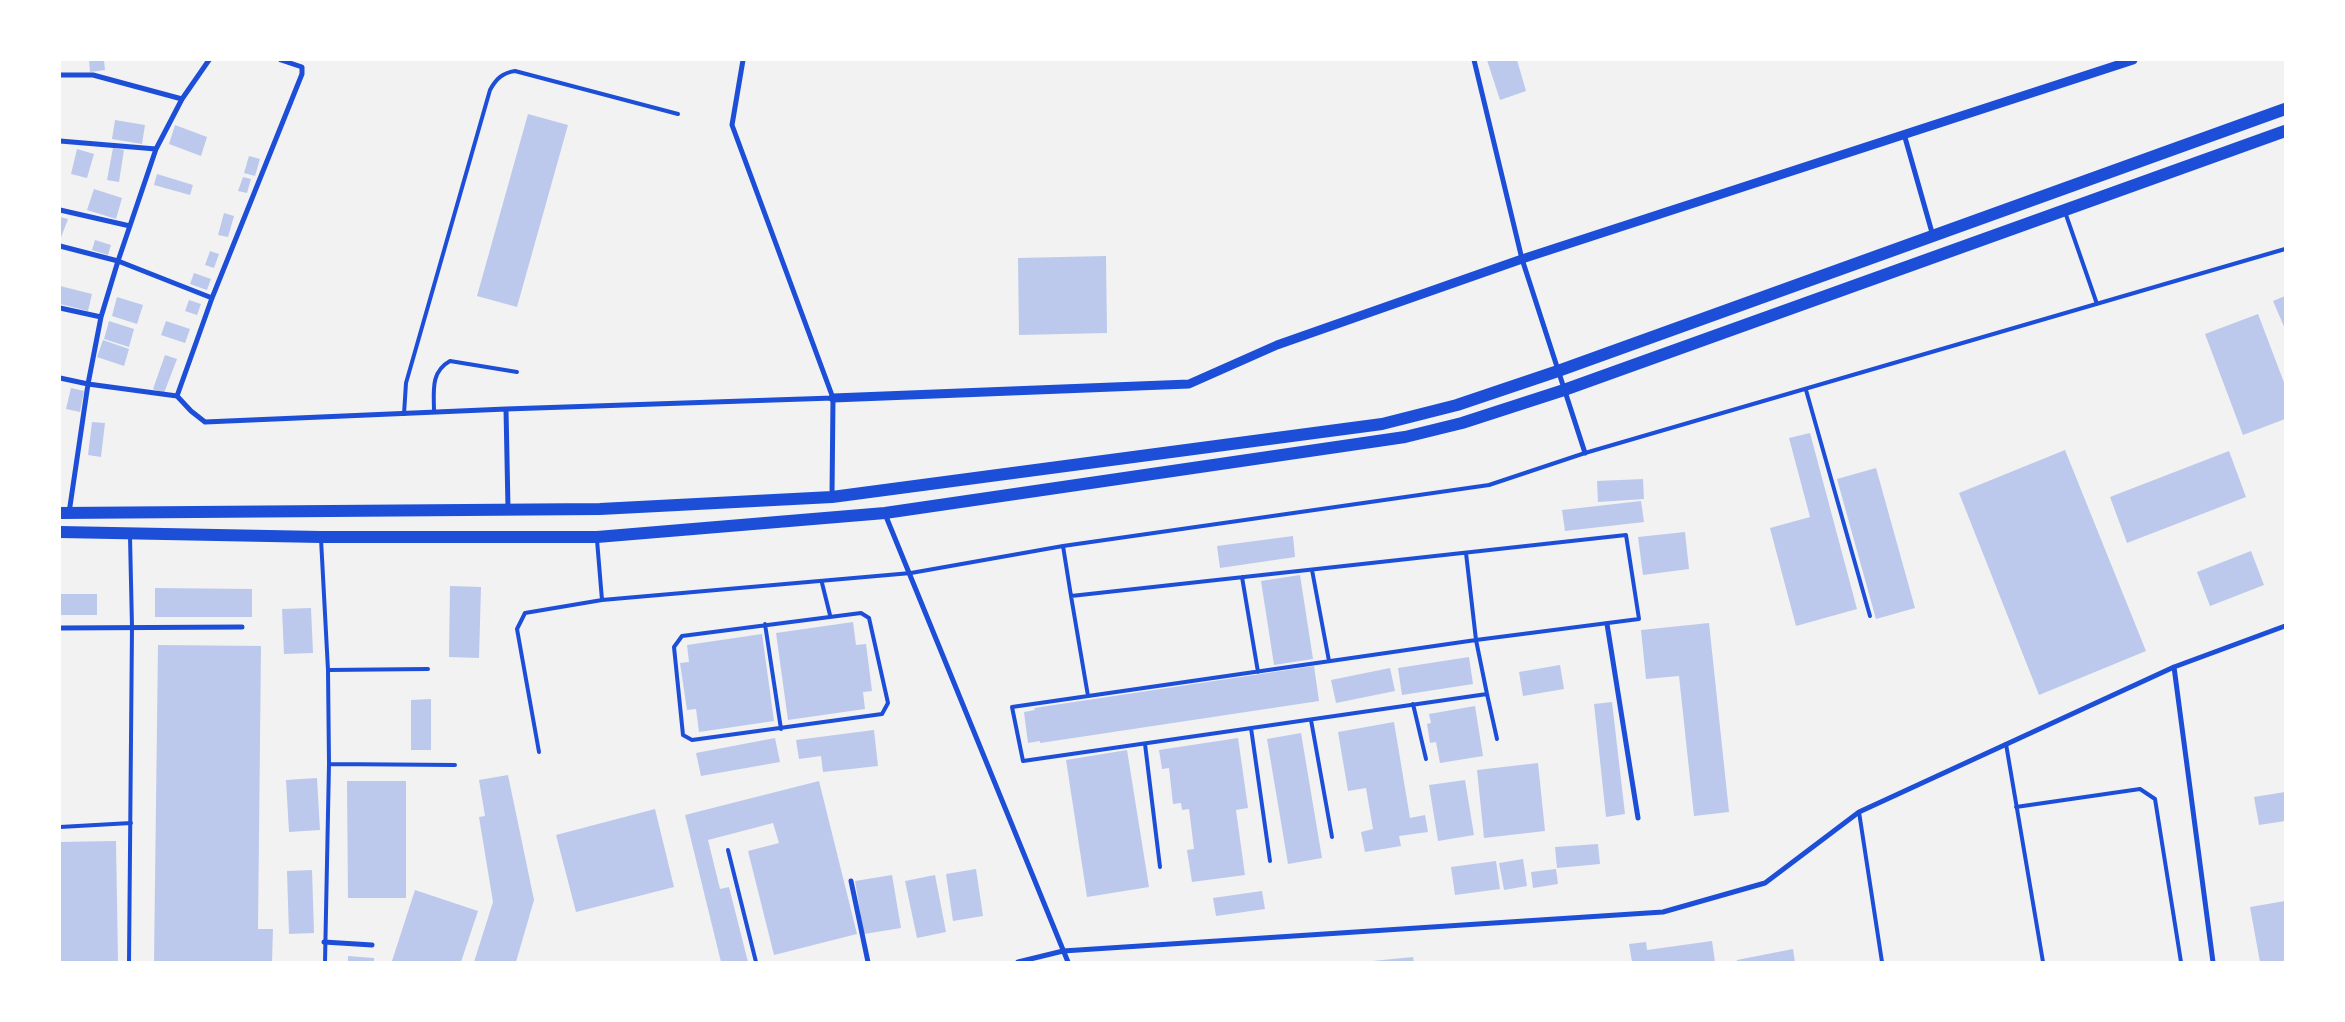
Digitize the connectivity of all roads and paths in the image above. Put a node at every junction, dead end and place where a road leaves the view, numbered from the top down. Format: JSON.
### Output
{"nodes":[{"id":1,"x":209,"y":60,"type":"edge"},
{"id":2,"x":281,"y":60,"type":"edge"},
{"id":3,"x":743,"y":60,"type":"edge"},
{"id":4,"x":1474,"y":60,"type":"edge"},
{"id":5,"x":2133,"y":60,"type":"edge"},
{"id":6,"x":60,"y":75,"type":"edge"},
{"id":7,"x":182,"y":99,"type":"junction"},
{"id":8,"x":2285,"y":109,"type":"edge"},
{"id":9,"x":678,"y":114,"type":"dead end"},
{"id":10,"x":2285,"y":131,"type":"edge"},
{"id":11,"x":1904,"y":134,"type":"junction"},
{"id":12,"x":60,"y":141,"type":"edge"},
{"id":13,"x":156,"y":149,"type":"junction"},
{"id":14,"x":2064,"y":209,"type":"junction"},
{"id":15,"x":60,"y":210,"type":"edge"},
{"id":16,"x":130,"y":226,"type":"junction"},
{"id":17,"x":1933,"y":236,"type":"junction"},
{"id":18,"x":60,"y":246,"type":"edge"},
{"id":19,"x":2285,"y":249,"type":"edge"},
{"id":20,"x":1522,"y":259,"type":"junction"},
{"id":21,"x":118,"y":261,"type":"junction"},
{"id":22,"x":212,"y":298,"type":"junction"},
{"id":23,"x":2097,"y":304,"type":"junction"},
{"id":24,"x":60,"y":308,"type":"edge"},
{"id":25,"x":101,"y":318,"type":"junction"},
{"id":26,"x":1558,"y":371,"type":"junction"},
{"id":27,"x":517,"y":372,"type":"dead end"},
{"id":28,"x":60,"y":378,"type":"edge"},
{"id":29,"x":88,"y":384,"type":"junction"},
{"id":30,"x":1564,"y":390,"type":"junction"},
{"id":31,"x":1806,"y":390,"type":"junction"},
{"id":32,"x":177,"y":396,"type":"junction"},
{"id":33,"x":833,"y":398,"type":"junction"},
{"id":34,"x":506,"y":409,"type":"junction"},
{"id":35,"x":434,"y":412,"type":"junction"},
{"id":36,"x":404,"y":414,"type":"junction"},
{"id":37,"x":1585,"y":453,"type":"junction"},
{"id":38,"x":832,"y":497,"type":"junction"},
{"id":39,"x":508,"y":510,"type":"junction"},
{"id":40,"x":64,"y":513,"type":"edge"},
{"id":41,"x":885,"y":514,"type":"junction"},
{"id":42,"x":60,"y":532,"type":"edge"},
{"id":43,"x":129,"y":532,"type":"junction"},
{"id":44,"x":321,"y":537,"type":"junction"},
{"id":45,"x":596,"y":537,"type":"junction"},
{"id":46,"x":1063,"y":546,"type":"junction"},
{"id":47,"x":1466,"y":553,"type":"junction"},
{"id":48,"x":1312,"y":570,"type":"junction"},
{"id":49,"x":911,"y":573,"type":"junction"},
{"id":50,"x":1242,"y":578,"type":"junction"},
{"id":51,"x":822,"y":583,"type":"junction"},
{"id":52,"x":1071,"y":596,"type":"junction"},
{"id":53,"x":602,"y":600,"type":"junction"},
{"id":54,"x":830,"y":615,"type":"junction"},
{"id":55,"x":1870,"y":616,"type":"dead end"},
{"id":56,"x":765,"y":624,"type":"junction"},
{"id":57,"x":1607,"y":624,"type":"junction"},
{"id":58,"x":2285,"y":626,"type":"edge"},
{"id":59,"x":132,"y":627,"type":"junction"},
{"id":60,"x":242,"y":627,"type":"dead end"},
{"id":61,"x":60,"y":628,"type":"edge"},
{"id":62,"x":1476,"y":640,"type":"junction"},
{"id":63,"x":1329,"y":661,"type":"junction"},
{"id":64,"x":2174,"y":667,"type":"junction"},
{"id":65,"x":428,"y":669,"type":"dead end"},
{"id":66,"x":328,"y":670,"type":"junction"},
{"id":67,"x":1258,"y":672,"type":"junction"},
{"id":68,"x":1486,"y":694,"type":"junction"},
{"id":69,"x":1088,"y":696,"type":"junction"},
{"id":70,"x":1413,"y":704,"type":"junction"},
{"id":71,"x":1311,"y":720,"type":"junction"},
{"id":72,"x":1250,"y":728,"type":"junction"},
{"id":73,"x":781,"y":729,"type":"junction"},
{"id":74,"x":1497,"y":739,"type":"dead end"},
{"id":75,"x":1145,"y":744,"type":"junction"},
{"id":76,"x":2006,"y":744,"type":"junction"},
{"id":77,"x":539,"y":752,"type":"dead end"},
{"id":78,"x":1426,"y":759,"type":"dead end"},
{"id":79,"x":329,"y":764,"type":"junction"},
{"id":80,"x":455,"y":765,"type":"dead end"},
{"id":81,"x":2016,"y":807,"type":"junction"},
{"id":82,"x":1859,"y":812,"type":"junction"},
{"id":83,"x":1638,"y":818,"type":"dead end"},
{"id":84,"x":131,"y":823,"type":"junction"},
{"id":85,"x":60,"y":827,"type":"edge"},
{"id":86,"x":1332,"y":837,"type":"dead end"},
{"id":87,"x":728,"y":850,"type":"dead end"},
{"id":88,"x":1270,"y":861,"type":"dead end"},
{"id":89,"x":1160,"y":867,"type":"dead end"},
{"id":90,"x":851,"y":881,"type":"dead end"},
{"id":91,"x":324,"y":942,"type":"junction"},
{"id":92,"x":372,"y":945,"type":"dead end"},
{"id":93,"x":1063,"y":951,"type":"junction"},
{"id":94,"x":129,"y":962,"type":"edge"},
{"id":95,"x":325,"y":962,"type":"edge"},
{"id":96,"x":756,"y":962,"type":"edge"},
{"id":97,"x":868,"y":962,"type":"edge"},
{"id":98,"x":1018,"y":962,"type":"edge"},
{"id":99,"x":1068,"y":962,"type":"edge"},
{"id":100,"x":1882,"y":962,"type":"edge"},
{"id":101,"x":2043,"y":962,"type":"edge"},
{"id":102,"x":2181,"y":962,"type":"edge"},
{"id":103,"x":2213,"y":962,"type":"edge"}],
"edges":[{"from":1,"to":7,"type":"street"},
{"from":2,"to":22,"type":"street"},
{"from":3,"to":33,"type":"street"},
{"from":4,"to":20,"type":"street"},
{"from":5,"to":11,"type":"street"},
{"from":6,"to":7,"type":"street"},
{"from":7,"to":13,"type":"street"},
{"from":8,"to":17,"type":"main road"},
{"from":9,"to":36,"type":"lane"},
{"from":10,"to":14,"type":"main road"},
{"from":11,"to":17,"type":"street"},
{"from":11,"to":20,"type":"street"},
{"from":12,"to":13,"type":"street"},
{"from":13,"to":16,"type":"street"},
{"from":14,"to":23,"type":"lane"},
{"from":14,"to":30,"type":"main road"},
{"from":15,"to":16,"type":"street"},
{"from":16,"to":21,"type":"street"},
{"from":17,"to":26,"type":"main road"},
{"from":18,"to":21,"type":"street"},
{"from":19,"to":23,"type":"lane"},
{"from":20,"to":26,"type":"street"},
{"from":20,"to":33,"type":"street"},
{"from":21,"to":22,"type":"street"},
{"from":21,"to":25,"type":"street"},
{"from":22,"to":32,"type":"street"},
{"from":23,"to":31,"type":"lane"},
{"from":24,"to":25,"type":"street"},
{"from":25,"to":29,"type":"street"},
{"from":26,"to":30,"type":"street"},
{"from":26,"to":38,"type":"main road"},
{"from":27,"to":35,"type":"lane"},
{"from":28,"to":29,"type":"street"},
{"from":29,"to":32,"type":"street"},
{"from":29,"to":40,"type":"street"},
{"from":30,"to":37,"type":"street"},
{"from":30,"to":41,"type":"main road"},
{"from":31,"to":37,"type":"lane"},
{"from":31,"to":55,"type":"lane"},
{"from":32,"to":36,"type":"street"},
{"from":33,"to":34,"type":"street"},
{"from":33,"to":38,"type":"street"},
{"from":34,"to":35,"type":"street"},
{"from":34,"to":39,"type":"street"},
{"from":35,"to":36,"type":"street"},
{"from":37,"to":46,"type":"lane"},
{"from":38,"to":39,"type":"main road"},
{"from":39,"to":40,"type":"main road"},
{"from":41,"to":45,"type":"main road"},
{"from":41,"to":49,"type":"street"},
{"from":42,"to":43,"type":"main road"},
{"from":43,"to":44,"type":"main road"},
{"from":43,"to":59,"type":"lane"},
{"from":44,"to":45,"type":"main road"},
{"from":44,"to":66,"type":"lane"},
{"from":45,"to":53,"type":"lane"},
{"from":46,"to":49,"type":"lane"},
{"from":46,"to":52,"type":"lane"},
{"from":47,"to":48,"type":"lane"},
{"from":47,"to":57,"type":"lane"},
{"from":47,"to":62,"type":"lane"},
{"from":48,"to":50,"type":"lane"},
{"from":48,"to":63,"type":"lane"},
{"from":49,"to":51,"type":"lane"},
{"from":49,"to":93,"type":"street"},
{"from":50,"to":52,"type":"lane"},
{"from":50,"to":67,"type":"lane"},
{"from":51,"to":53,"type":"lane"},
{"from":51,"to":54,"type":"lane"},
{"from":52,"to":69,"type":"lane"},
{"from":53,"to":77,"type":"lane"},
{"from":54,"to":56,"type":"lane"},
{"from":54,"to":73,"type":"lane"},
{"from":56,"to":73,"type":"lane"},
{"from":56,"to":73,"type":"lane"},
{"from":57,"to":62,"type":"lane"},
{"from":57,"to":83,"type":"street"},
{"from":58,"to":64,"type":"street"},
{"from":59,"to":60,"type":"street"},
{"from":59,"to":61,"type":"street"},
{"from":59,"to":84,"type":"lane"},
{"from":62,"to":63,"type":"lane"},
{"from":62,"to":68,"type":"lane"},
{"from":63,"to":67,"type":"lane"},
{"from":64,"to":76,"type":"street"},
{"from":64,"to":103,"type":"street"},
{"from":65,"to":66,"type":"lane"},
{"from":66,"to":79,"type":"lane"},
{"from":67,"to":69,"type":"lane"},
{"from":68,"to":70,"type":"lane"},
{"from":68,"to":74,"type":"lane"},
{"from":69,"to":75,"type":"lane"},
{"from":70,"to":71,"type":"lane"},
{"from":70,"to":78,"type":"lane"},
{"from":71,"to":72,"type":"lane"},
{"from":71,"to":86,"type":"lane"},
{"from":72,"to":75,"type":"lane"},
{"from":72,"to":88,"type":"lane"},
{"from":75,"to":89,"type":"lane"},
{"from":76,"to":81,"type":"lane"},
{"from":76,"to":82,"type":"street"},
{"from":79,"to":80,"type":"lane"},
{"from":79,"to":91,"type":"lane"},
{"from":81,"to":101,"type":"lane"},
{"from":81,"to":102,"type":"lane"},
{"from":82,"to":93,"type":"street"},
{"from":82,"to":100,"type":"lane"},
{"from":84,"to":85,"type":"lane"},
{"from":84,"to":94,"type":"lane"},
{"from":87,"to":96,"type":"lane"},
{"from":90,"to":97,"type":"street"},
{"from":91,"to":92,"type":"street"},
{"from":91,"to":95,"type":"lane"},
{"from":93,"to":98,"type":"street"},
{"from":93,"to":99,"type":"street"}]}
